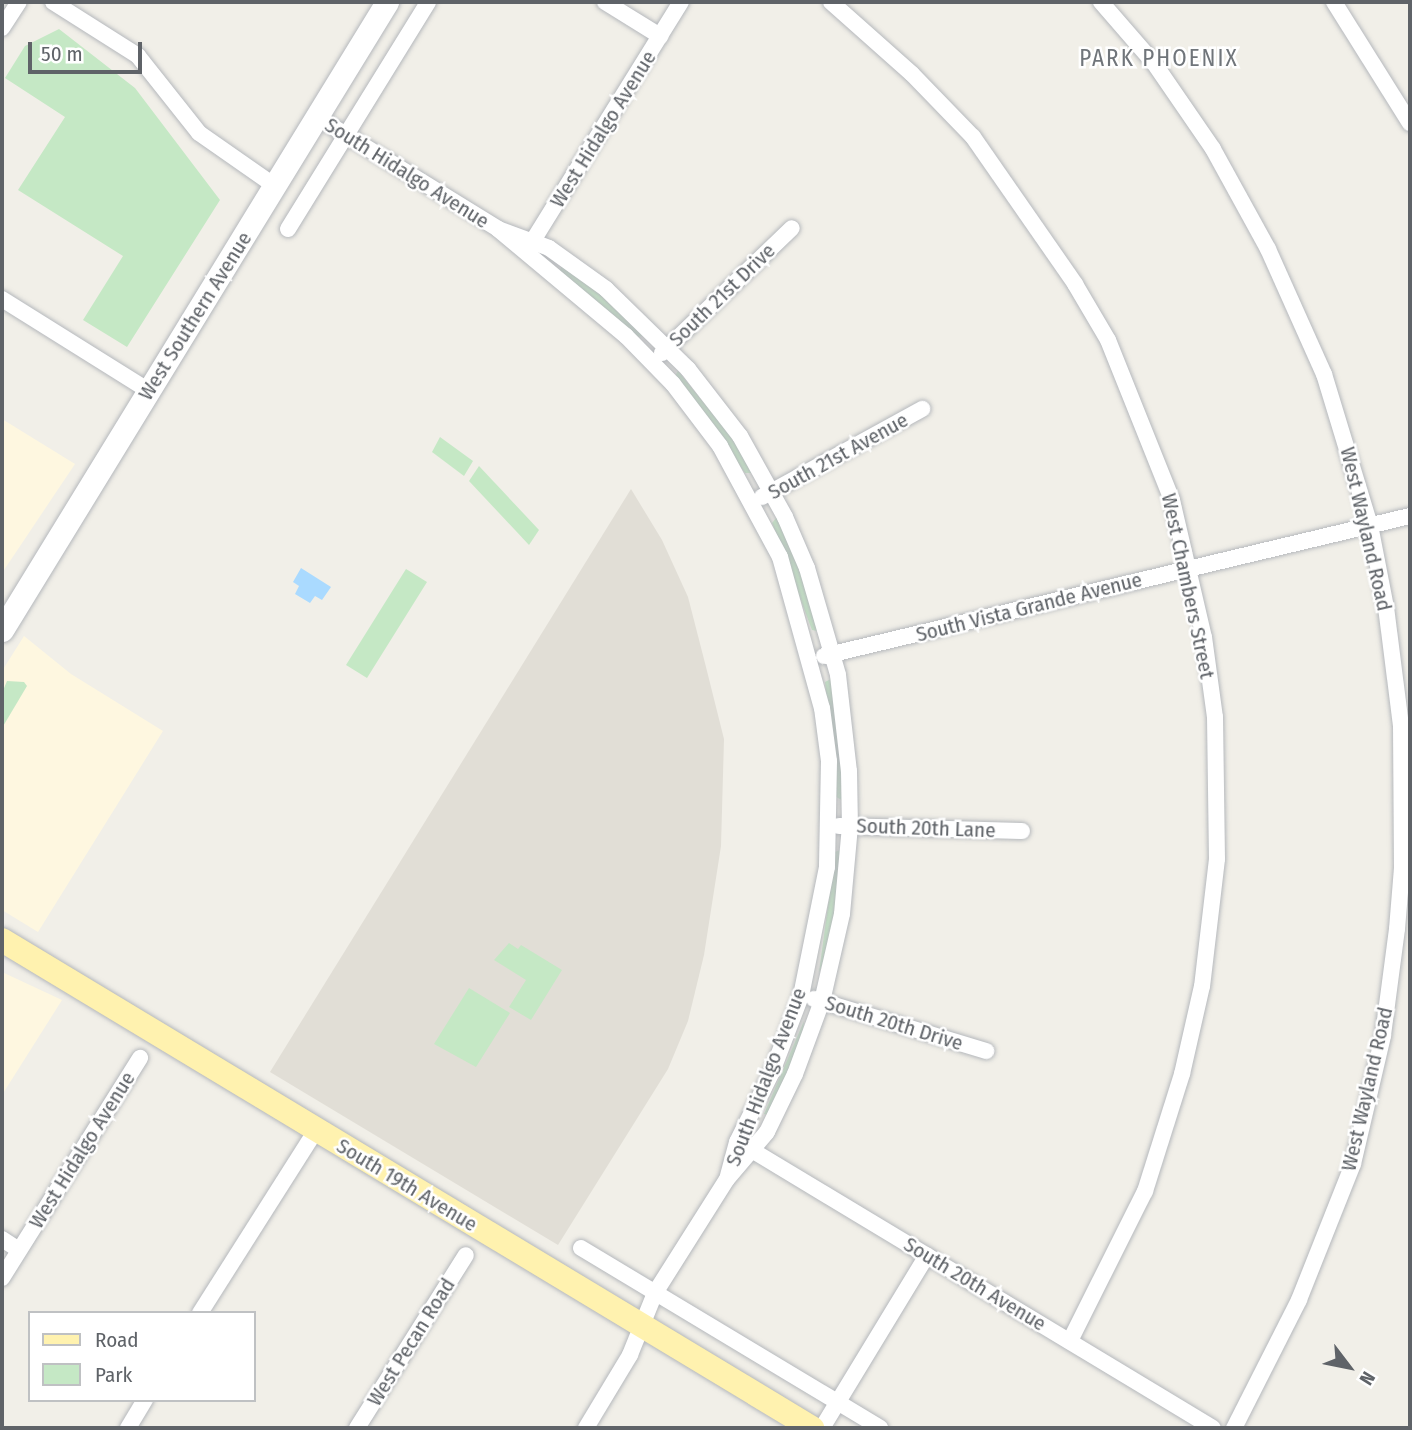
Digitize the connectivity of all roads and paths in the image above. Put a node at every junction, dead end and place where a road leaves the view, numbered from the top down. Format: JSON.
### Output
{"nodes":[{"id":1,"x":19,"y":2,"type":"edge"},
{"id":2,"x":53,"y":2,"type":"edge"},
{"id":3,"x":387,"y":2,"type":"edge"},
{"id":4,"x":428,"y":2,"type":"edge"},
{"id":5,"x":605,"y":2,"type":"edge"},
{"id":6,"x":681,"y":2,"type":"edge"},
{"id":7,"x":831,"y":2,"type":"edge"},
{"id":8,"x":1101,"y":2,"type":"edge"},
{"id":9,"x":1334,"y":2,"type":"edge"},
{"id":10,"x":2,"y":29,"type":"edge"},
{"id":11,"x":660,"y":36,"type":"junction"},
{"id":12,"x":317,"y":117,"type":"junction"},
{"id":13,"x":1410,"y":123,"type":"edge"},
{"id":14,"x":346,"y":135,"type":"junction"},
{"id":15,"x":275,"y":186,"type":"junction"},
{"id":16,"x":792,"y":228,"type":"dead end"},
{"id":17,"x":288,"y":229,"type":"dead end"},
{"id":18,"x":498,"y":229,"type":"junction"},
{"id":19,"x":534,"y":240,"type":"junction"},
{"id":20,"x":524,"y":255,"type":"junction"},
{"id":21,"x":2,"y":299,"type":"edge"},
{"id":22,"x":668,"y":347,"type":"junction"},
{"id":23,"x":653,"y":362,"type":"junction"},
{"id":24,"x":149,"y":391,"type":"junction"},
{"id":25,"x":922,"y":409,"type":"dead end"},
{"id":26,"x":771,"y":492,"type":"junction"},
{"id":27,"x":753,"y":502,"type":"junction"},
{"id":28,"x":1410,"y":516,"type":"edge"},
{"id":29,"x":1370,"y":525,"type":"junction"},
{"id":30,"x":1189,"y":569,"type":"junction"},
{"id":31,"x":2,"y":630,"type":"edge"},
{"id":32,"x":833,"y":654,"type":"junction"},
{"id":33,"x":812,"y":659,"type":"junction"},
{"id":34,"x":830,"y":826,"type":"junction"},
{"id":35,"x":850,"y":826,"type":"junction"},
{"id":36,"x":1022,"y":831,"type":"dead end"},
{"id":37,"x":2,"y":940,"type":"edge"},
{"id":38,"x":801,"y":996,"type":"junction"},
{"id":39,"x":822,"y":1001,"type":"junction"},
{"id":40,"x":986,"y":1051,"type":"dead end"},
{"id":41,"x":140,"y":1058,"type":"dead end"},
{"id":42,"x":316,"y":1130,"type":"junction"},
{"id":43,"x":737,"y":1142,"type":"junction"},
{"id":44,"x":754,"y":1152,"type":"junction"},
{"id":45,"x":727,"y":1179,"type":"junction"},
{"id":46,"x":2,"y":1240,"type":"edge"},
{"id":47,"x":581,"y":1248,"type":"dead end"},
{"id":48,"x":19,"y":1250,"type":"junction"},
{"id":49,"x":466,"y":1255,"type":"dead end"},
{"id":50,"x":927,"y":1255,"type":"junction"},
{"id":51,"x":2,"y":1278,"type":"edge"},
{"id":52,"x":655,"y":1293,"type":"junction"},
{"id":53,"x":201,"y":1311,"type":"edge"},
{"id":54,"x":641,"y":1325,"type":"junction"},
{"id":55,"x":1070,"y":1341,"type":"junction"},
{"id":56,"x":144,"y":1402,"type":"edge"},
{"id":57,"x":838,"y":1403,"type":"junction"},
{"id":58,"x":128,"y":1428,"type":"edge"},
{"id":59,"x":357,"y":1428,"type":"edge"},
{"id":60,"x":586,"y":1428,"type":"edge"},
{"id":61,"x":812,"y":1428,"type":"edge"},
{"id":62,"x":822,"y":1428,"type":"edge"},
{"id":63,"x":880,"y":1428,"type":"edge"},
{"id":64,"x":1213,"y":1428,"type":"edge"},
{"id":65,"x":1234,"y":1428,"type":"edge"}],
"edges":[{"from":1,"to":10,"type":"street"},
{"from":2,"to":15,"type":"street"},
{"from":3,"to":12,"type":"main road","name":"West Southern Avenue"},
{"from":4,"to":14,"type":"street"},
{"from":5,"to":11,"type":"street"},
{"from":6,"to":11,"type":"street","name":"West Hidalgo Avenue"},
{"from":7,"to":30,"type":"street","name":"West Chambers Street"},
{"from":8,"to":29,"type":"street","name":"West Wayland Road"},
{"from":9,"to":13,"type":"street"},
{"from":11,"to":19,"type":"street","name":"West Hidalgo Avenue"},
{"from":12,"to":14,"type":"street","name":"South Hidalgo Avenue"},
{"from":12,"to":15,"type":"main road","name":"West Southern Avenue"},
{"from":14,"to":17,"type":"street"},
{"from":14,"to":18,"type":"street","name":"South Hidalgo Avenue"},
{"from":15,"to":24,"type":"main road","name":"West Southern Avenue"},
{"from":16,"to":22,"type":"street","name":"South 21st Drive"},
{"from":18,"to":19,"type":"street","name":"South Hidalgo Avenue"},
{"from":18,"to":20,"type":"street","name":"South Hidalgo Avenue"},
{"from":19,"to":20,"type":"street","name":"West Hidalgo Avenue"},
{"from":19,"to":22,"type":"street","name":"South Hidalgo Avenue"},
{"from":20,"to":23,"type":"street","name":"South Hidalgo Avenue"},
{"from":21,"to":24,"type":"street"},
{"from":22,"to":23,"type":"street","name":"South 21st Drive"},
{"from":22,"to":26,"type":"street","name":"South Hidalgo Avenue"},
{"from":23,"to":27,"type":"street","name":"South Hidalgo Avenue"},
{"from":24,"to":31,"type":"main road","name":"West Southern Avenue"},
{"from":25,"to":26,"type":"street","name":"South 21st Avenue"},
{"from":26,"to":27,"type":"street","name":"South 21st Avenue"},
{"from":26,"to":32,"type":"street","name":"South Hidalgo Avenue"},
{"from":27,"to":33,"type":"street","name":"South Hidalgo Avenue"},
{"from":28,"to":29,"type":"street","name":"South Vista Grande Avenue"},
{"from":29,"to":30,"type":"street","name":"South Vista Grande Avenue"},
{"from":29,"to":65,"type":"street","name":"West Wayland Road"},
{"from":30,"to":32,"type":"street","name":"South Vista Grande Avenue"},
{"from":30,"to":55,"type":"street","name":"West Chambers Street"},
{"from":32,"to":33,"type":"street","name":"South Vista Grande Avenue"},
{"from":32,"to":35,"type":"street","name":"South Hidalgo Avenue"},
{"from":33,"to":34,"type":"street","name":"South Hidalgo Avenue"},
{"from":34,"to":35,"type":"street","name":"South 20th Lane"},
{"from":34,"to":38,"type":"street","name":"South Hidalgo Avenue"},
{"from":35,"to":36,"type":"street","name":"South 20th Lane"},
{"from":35,"to":39,"type":"street","name":"South Hidalgo Avenue"},
{"from":37,"to":42,"type":"main road","name":"South 19th Avenue"},
{"from":38,"to":39,"type":"street","name":"South 20th Drive"},
{"from":38,"to":43,"type":"street","name":"South Hidalgo Avenue"},
{"from":39,"to":40,"type":"street","name":"South 20th Drive"},
{"from":39,"to":44,"type":"street","name":"South Hidalgo Avenue"},
{"from":41,"to":48,"type":"street","name":"West Hidalgo Avenue"},
{"from":42,"to":53,"type":"street"},
{"from":42,"to":54,"type":"main road","name":"South 19th Avenue"},
{"from":43,"to":44,"type":"street","name":"South 20th Avenue"},
{"from":43,"to":45,"type":"street","name":"South Hidalgo Avenue"},
{"from":44,"to":45,"type":"street","name":"South Hidalgo Avenue"},
{"from":44,"to":50,"type":"street","name":"South 20th Avenue"},
{"from":45,"to":52,"type":"street"},
{"from":46,"to":48,"type":"street"},
{"from":47,"to":52,"type":"street"},
{"from":48,"to":51,"type":"street","name":"West Hidalgo Avenue"},
{"from":49,"to":59,"type":"street","name":"West Pecan Road"},
{"from":50,"to":55,"type":"street","name":"South 20th Avenue"},
{"from":50,"to":57,"type":"street"},
{"from":52,"to":54,"type":"street"},
{"from":52,"to":57,"type":"street"},
{"from":54,"to":60,"type":"street"},
{"from":54,"to":61,"type":"main road","name":"South 19th Avenue"},
{"from":55,"to":64,"type":"street","name":"South 20th Avenue"},
{"from":56,"to":58,"type":"street"},
{"from":57,"to":62,"type":"street"},
{"from":57,"to":63,"type":"street"}]}
